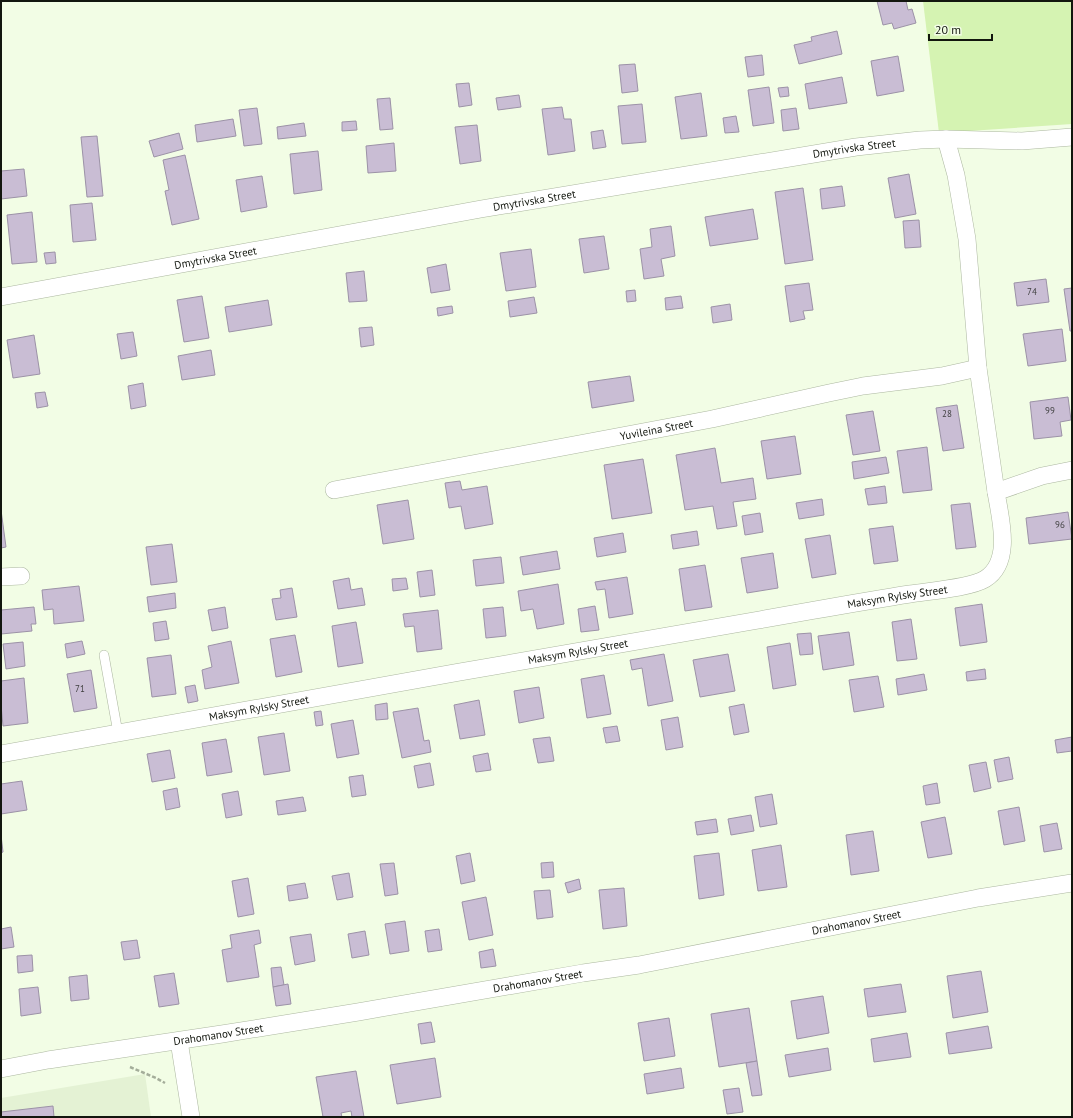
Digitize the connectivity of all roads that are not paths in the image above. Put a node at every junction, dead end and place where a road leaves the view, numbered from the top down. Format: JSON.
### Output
{"nodes":[{"id":1,"x":1072,"y":137,"type":"edge"},
{"id":2,"x":946,"y":139,"type":"junction"},
{"id":3,"x":1,"y":296,"type":"edge"},
{"id":4,"x":978,"y":368,"type":"junction"},
{"id":5,"x":1072,"y":470,"type":"edge"},
{"id":6,"x":334,"y":490,"type":"dead end"},
{"id":7,"x":996,"y":492,"type":"junction"},
{"id":8,"x":21,"y":576,"type":"dead end"},
{"id":9,"x":1,"y":577,"type":"edge"},
{"id":10,"x":104,"y":655,"type":"dead end"},
{"id":11,"x":118,"y":733,"type":"junction"},
{"id":12,"x":1,"y":754,"type":"edge"},
{"id":13,"x":1072,"y":883,"type":"edge"},
{"id":14,"x":180,"y":1041,"type":"junction"},
{"id":15,"x":1,"y":1069,"type":"edge"},
{"id":16,"x":191,"y":1117,"type":"edge"}],
"edges":[{"from":1,"to":2,"type":"street","name":"Dmytrivska Street"},
{"from":2,"to":3,"type":"street","name":"Dmytrivska Street"},
{"from":2,"to":4,"type":"street","name":"Maksym Rylsky Street"},
{"from":4,"to":6,"type":"street","name":"Yuvileina Street"},
{"from":4,"to":7,"type":"street","name":"Maksym Rylsky Street"},
{"from":5,"to":7,"type":"street"},
{"from":7,"to":11,"type":"street","name":"Maksym Rylsky Street"},
{"from":8,"to":9,"type":"street"},
{"from":10,"to":11,"type":"lane"},
{"from":11,"to":12,"type":"street","name":"Maksym Rylsky Street"},
{"from":13,"to":14,"type":"street","name":"Drahomanov Street"},
{"from":14,"to":15,"type":"street","name":"Drahomanov Street"},
{"from":14,"to":16,"type":"street"}]}
